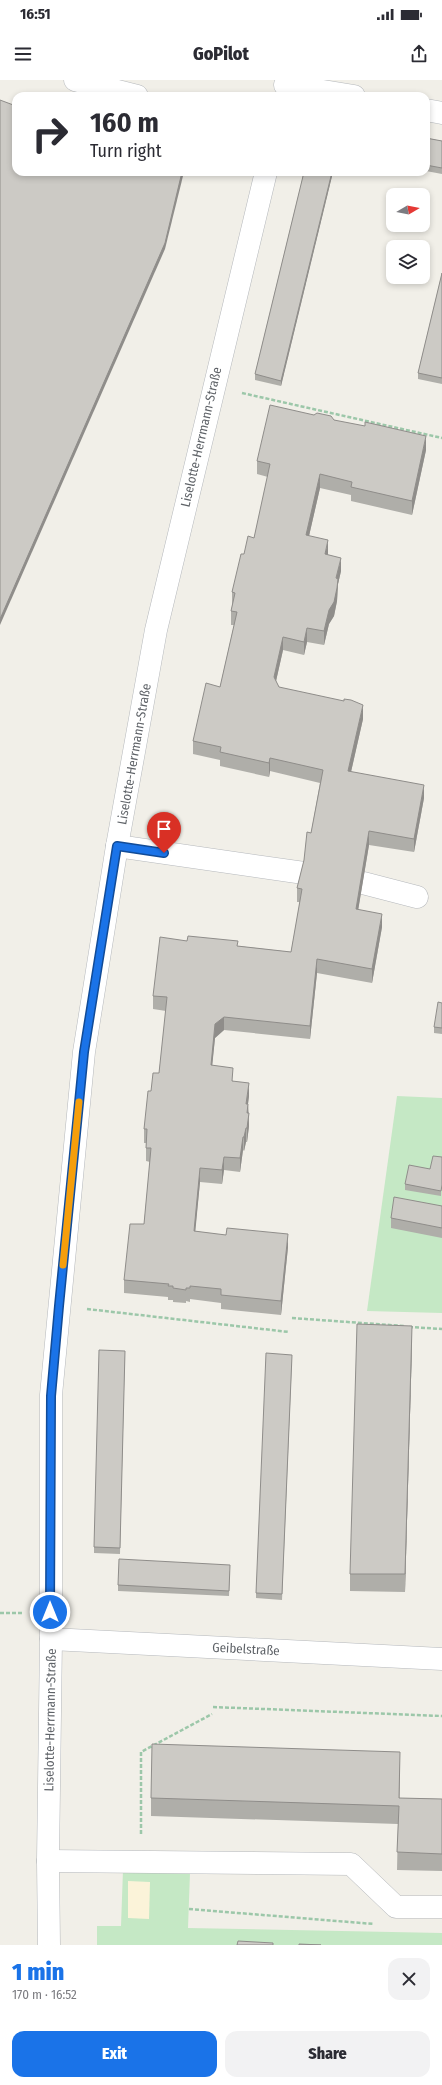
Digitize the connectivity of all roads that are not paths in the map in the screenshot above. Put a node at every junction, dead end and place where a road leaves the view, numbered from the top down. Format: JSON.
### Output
{"nodes":[{"id":1,"x":76,"y":80,"type":"edge"},
{"id":2,"x":284,"y":87,"type":"edge"},
{"id":3,"x":122,"y":92,"type":"edge"},
{"id":4,"x":323,"y":92,"type":"edge"},
{"id":5,"x":430,"y":111,"type":"edge"},
{"id":6,"x":442,"y":113,"type":"edge"},
{"id":7,"x":265,"y":176,"type":"edge"},
{"id":8,"x":117,"y":846,"type":"junction"},
{"id":9,"x":304,"y":874,"type":"edge"},
{"id":10,"x":363,"y":883,"type":"edge"},
{"id":11,"x":417,"y":897,"type":"dead end"},
{"id":12,"x":51,"y":1639,"type":"junction"},
{"id":13,"x":442,"y":1659,"type":"edge"},
{"id":14,"x":48,"y":1860,"type":"junction"},
{"id":15,"x":442,"y":1907,"type":"edge"},
{"id":16,"x":49,"y":1945,"type":"edge"}],
"edges":[{"from":1,"to":3,"type":"street"},
{"from":2,"to":4,"type":"street"},
{"from":5,"to":6,"type":"street"},
{"from":7,"to":8,"type":"street","name":"Liselotte-Herrmann-Straße"},
{"from":8,"to":9,"type":"street"},
{"from":8,"to":12,"type":"street","name":"Liselotte-Herrmann-Straße"},
{"from":10,"to":11,"type":"street"},
{"from":12,"to":13,"type":"street","name":"Geibelstraße"},
{"from":12,"to":14,"type":"street","name":"Liselotte-Herrmann-Straße"},
{"from":14,"to":15,"type":"street"},
{"from":14,"to":16,"type":"street","name":"Liselotte-Herrmann-Straße"}]}
